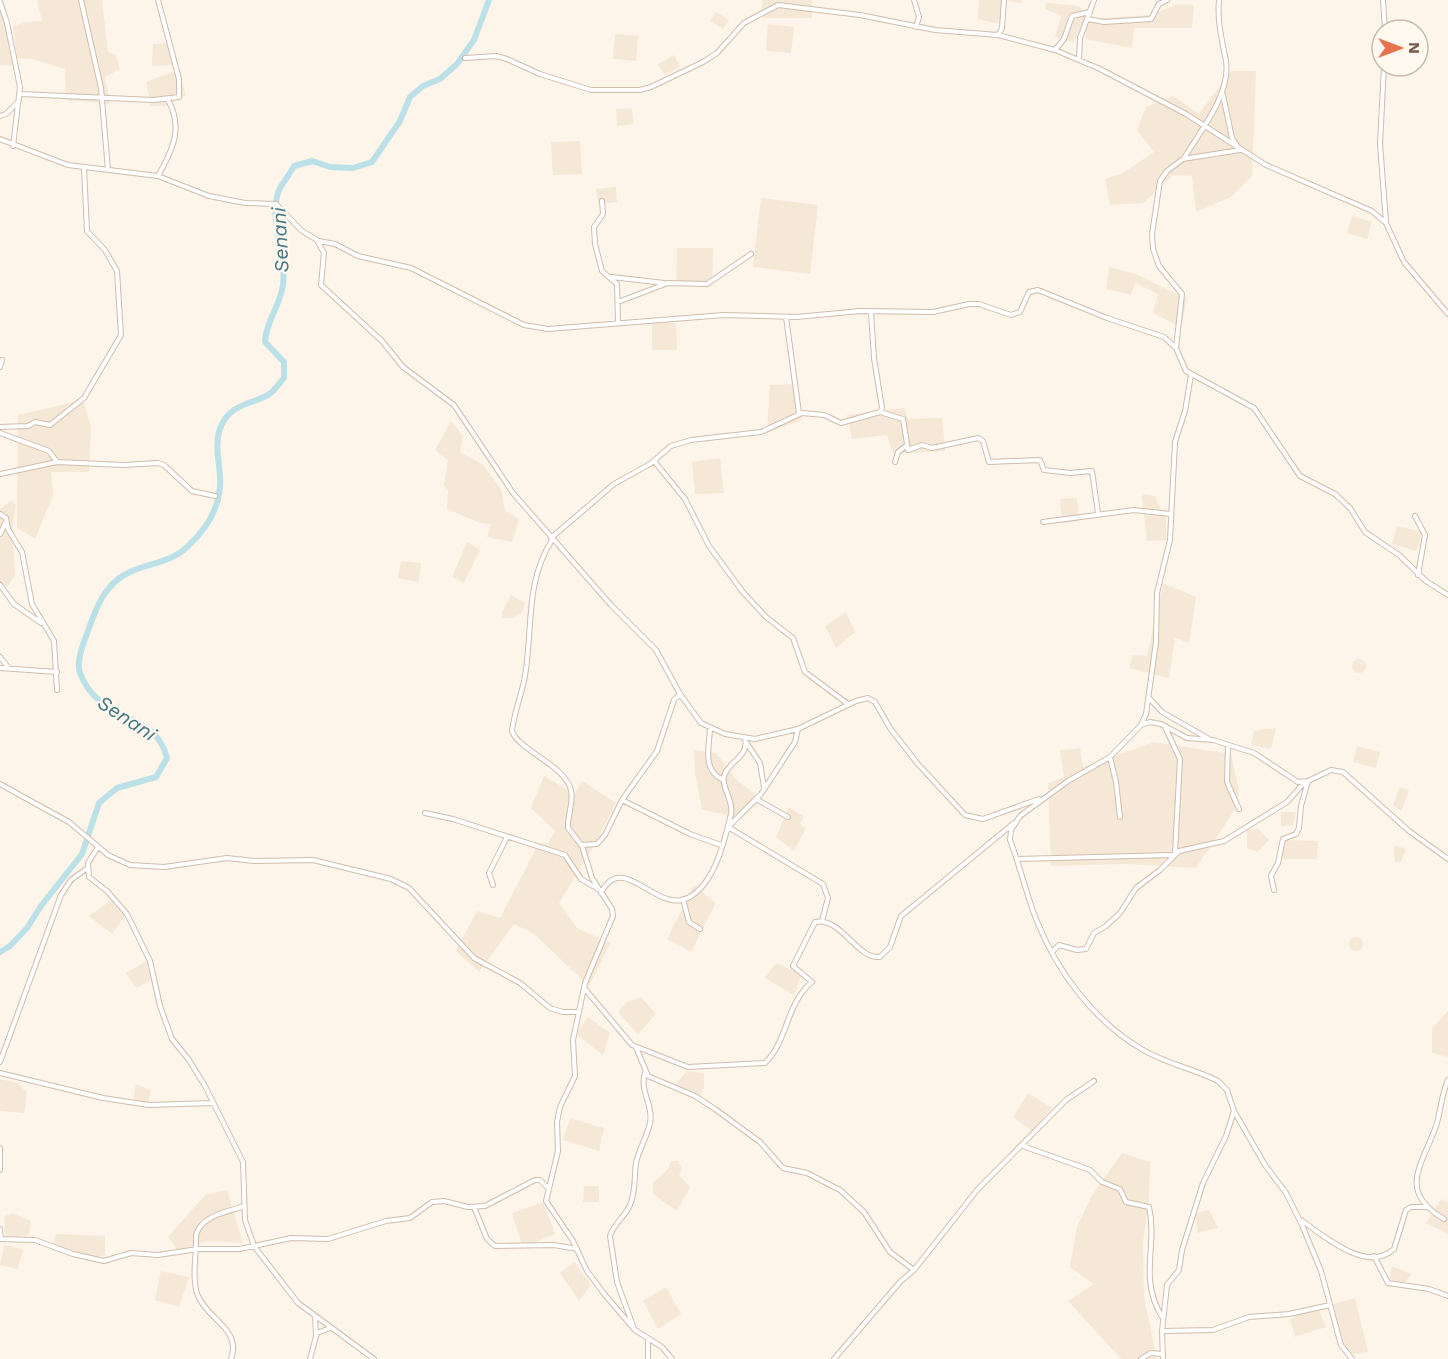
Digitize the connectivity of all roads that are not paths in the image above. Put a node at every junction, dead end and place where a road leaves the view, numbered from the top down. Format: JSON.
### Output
{"nodes":[{"id":1,"x":81,"y":0,"type":"edge"},
{"id":2,"x":158,"y":0,"type":"edge"},
{"id":3,"x":914,"y":0,"type":"edge"},
{"id":4,"x":1004,"y":0,"type":"edge"},
{"id":5,"x":1094,"y":0,"type":"edge"},
{"id":6,"x":1167,"y":0,"type":"edge"},
{"id":7,"x":1383,"y":0,"type":"edge"},
{"id":8,"x":1218,"y":1,"type":"edge"},
{"id":9,"x":0,"y":2,"type":"edge"},
{"id":10,"x":1090,"y":12,"type":"junction"},
{"id":11,"x":1384,"y":18,"type":"edge"},
{"id":12,"x":1088,"y":19,"type":"junction"},
{"id":13,"x":916,"y":27,"type":"junction"},
{"id":14,"x":998,"y":35,"type":"junction"},
{"id":15,"x":1055,"y":50,"type":"junction"},
{"id":16,"x":465,"y":58,"type":"dead end"},
{"id":17,"x":1079,"y":60,"type":"junction"},
{"id":18,"x":1383,"y":78,"type":"edge"},
{"id":19,"x":20,"y":94,"type":"junction"},
{"id":20,"x":1223,"y":94,"type":"junction"},
{"id":21,"x":102,"y":98,"type":"junction"},
{"id":22,"x":19,"y":100,"type":"junction"},
{"id":23,"x":168,"y":100,"type":"junction"},
{"id":24,"x":0,"y":116,"type":"edge"},
{"id":25,"x":1203,"y":126,"type":"junction"},
{"id":26,"x":0,"y":139,"type":"edge"},
{"id":27,"x":13,"y":146,"type":"junction"},
{"id":28,"x":1241,"y":150,"type":"junction"},
{"id":29,"x":1183,"y":159,"type":"junction"},
{"id":30,"x":84,"y":168,"type":"junction"},
{"id":31,"x":108,"y":170,"type":"junction"},
{"id":32,"x":158,"y":176,"type":"junction"},
{"id":33,"x":602,"y":201,"type":"dead end"},
{"id":34,"x":1386,"y":223,"type":"junction"},
{"id":35,"x":317,"y":240,"type":"junction"},
{"id":36,"x":751,"y":254,"type":"dead end"},
{"id":37,"x":610,"y":277,"type":"junction"},
{"id":38,"x":668,"y":283,"type":"junction"},
{"id":39,"x":618,"y":302,"type":"junction"},
{"id":40,"x":871,"y":312,"type":"junction"},
{"id":41,"x":1448,"y":314,"type":"edge"},
{"id":42,"x":786,"y":317,"type":"junction"},
{"id":43,"x":618,"y":323,"type":"junction"},
{"id":44,"x":1176,"y":348,"type":"junction"},
{"id":45,"x":2,"y":360,"type":"dead end"},
{"id":46,"x":0,"y":367,"type":"edge"},
{"id":47,"x":1191,"y":375,"type":"junction"},
{"id":48,"x":880,"y":412,"type":"junction"},
{"id":49,"x":799,"y":413,"type":"junction"},
{"id":50,"x":0,"y":427,"type":"edge"},
{"id":51,"x":0,"y":433,"type":"edge"},
{"id":52,"x":906,"y":446,"type":"junction"},
{"id":53,"x":654,"y":461,"type":"junction"},
{"id":54,"x":57,"y":462,"type":"junction"},
{"id":55,"x":895,"y":462,"type":"dead end"},
{"id":56,"x":0,"y":474,"type":"edge"},
{"id":57,"x":215,"y":496,"type":"dead end"},
{"id":58,"x":1098,"y":513,"type":"junction"},
{"id":59,"x":0,"y":514,"type":"edge"},
{"id":60,"x":1170,"y":514,"type":"junction"},
{"id":61,"x":1415,"y":516,"type":"dead end"},
{"id":62,"x":6,"y":521,"type":"junction"},
{"id":63,"x":1043,"y":522,"type":"dead end"},
{"id":64,"x":0,"y":534,"type":"edge"},
{"id":65,"x":552,"y":539,"type":"junction"},
{"id":66,"x":1418,"y":575,"type":"junction"},
{"id":67,"x":0,"y":585,"type":"edge"},
{"id":68,"x":1448,"y":595,"type":"edge"},
{"id":69,"x":43,"y":625,"type":"junction"},
{"id":70,"x":0,"y":657,"type":"edge"},
{"id":71,"x":0,"y":668,"type":"edge"},
{"id":72,"x":8,"y":668,"type":"junction"},
{"id":73,"x":57,"y":672,"type":"junction"},
{"id":74,"x":57,"y":690,"type":"dead end"},
{"id":75,"x":680,"y":694,"type":"junction"},
{"id":76,"x":1149,"y":697,"type":"junction"},
{"id":77,"x":849,"y":705,"type":"junction"},
{"id":78,"x":1141,"y":725,"type":"junction"},
{"id":79,"x":1165,"y":727,"type":"junction"},
{"id":80,"x":710,"y":729,"type":"junction"},
{"id":81,"x":798,"y":729,"type":"junction"},
{"id":82,"x":745,"y":740,"type":"junction"},
{"id":83,"x":1209,"y":740,"type":"junction"},
{"id":84,"x":1228,"y":745,"type":"junction"},
{"id":85,"x":1110,"y":757,"type":"junction"},
{"id":86,"x":723,"y":780,"type":"junction"},
{"id":87,"x":1307,"y":782,"type":"junction"},
{"id":88,"x":0,"y":784,"type":"edge"},
{"id":89,"x":765,"y":788,"type":"junction"},
{"id":90,"x":1048,"y":795,"type":"junction"},
{"id":91,"x":756,"y":799,"type":"junction"},
{"id":92,"x":622,"y":800,"type":"junction"},
{"id":93,"x":1239,"y":809,"type":"dead end"},
{"id":94,"x":425,"y":813,"type":"dead end"},
{"id":95,"x":788,"y":817,"type":"dead end"},
{"id":96,"x":1120,"y":817,"type":"dead end"},
{"id":97,"x":1015,"y":822,"type":"junction"},
{"id":98,"x":728,"y":827,"type":"junction"},
{"id":99,"x":507,"y":837,"type":"junction"},
{"id":100,"x":582,"y":845,"type":"junction"},
{"id":101,"x":721,"y":845,"type":"junction"},
{"id":102,"x":98,"y":847,"type":"junction"},
{"id":103,"x":1174,"y":854,"type":"junction"},
{"id":104,"x":1448,"y":859,"type":"edge"},
{"id":105,"x":1017,"y":860,"type":"junction"},
{"id":106,"x":86,"y":869,"type":"junction"},
{"id":107,"x":493,"y":885,"type":"dead end"},
{"id":108,"x":1274,"y":890,"type":"dead end"},
{"id":109,"x":600,"y":891,"type":"junction"},
{"id":110,"x":682,"y":900,"type":"junction"},
{"id":111,"x":822,"y":921,"type":"junction"},
{"id":112,"x":700,"y":929,"type":"dead end"},
{"id":113,"x":1052,"y":951,"type":"junction"},
{"id":114,"x":585,"y":988,"type":"junction"},
{"id":115,"x":578,"y":1012,"type":"junction"},
{"id":116,"x":636,"y":1046,"type":"junction"},
{"id":117,"x":0,"y":1062,"type":"edge"},
{"id":118,"x":0,"y":1072,"type":"edge"},
{"id":119,"x":645,"y":1072,"type":"junction"},
{"id":120,"x":1094,"y":1080,"type":"dead end"},
{"id":121,"x":1448,"y":1080,"type":"edge"},
{"id":122,"x":213,"y":1103,"type":"junction"},
{"id":123,"x":1234,"y":1111,"type":"junction"},
{"id":124,"x":1023,"y":1146,"type":"junction"},
{"id":125,"x":0,"y":1148,"type":"edge"},
{"id":126,"x":0,"y":1167,"type":"edge"},
{"id":127,"x":548,"y":1189,"type":"junction"},
{"id":128,"x":244,"y":1206,"type":"junction"},
{"id":129,"x":473,"y":1207,"type":"junction"},
{"id":130,"x":1427,"y":1207,"type":"junction"},
{"id":131,"x":1444,"y":1219,"type":"dead end"},
{"id":132,"x":1300,"y":1220,"type":"junction"},
{"id":133,"x":0,"y":1229,"type":"edge"},
{"id":134,"x":1,"y":1239,"type":"edge"},
{"id":135,"x":254,"y":1246,"type":"junction"},
{"id":136,"x":198,"y":1249,"type":"junction"},
{"id":137,"x":578,"y":1250,"type":"junction"},
{"id":138,"x":1374,"y":1256,"type":"junction"},
{"id":139,"x":914,"y":1270,"type":"junction"},
{"id":140,"x":1448,"y":1296,"type":"edge"},
{"id":141,"x":1330,"y":1305,"type":"junction"},
{"id":142,"x":315,"y":1316,"type":"junction"},
{"id":143,"x":1163,"y":1317,"type":"junction"},
{"id":144,"x":331,"y":1328,"type":"junction"},
{"id":145,"x":633,"y":1329,"type":"junction"},
{"id":146,"x":1162,"y":1331,"type":"junction"},
{"id":147,"x":316,"y":1336,"type":"junction"},
{"id":148,"x":648,"y":1340,"type":"junction"},
{"id":149,"x":1162,"y":1356,"type":"edge"},
{"id":150,"x":231,"y":1359,"type":"edge"},
{"id":151,"x":310,"y":1359,"type":"edge"},
{"id":152,"x":375,"y":1359,"type":"edge"},
{"id":153,"x":648,"y":1359,"type":"edge"},
{"id":154,"x":672,"y":1359,"type":"edge"},
{"id":155,"x":834,"y":1359,"type":"edge"},
{"id":156,"x":1141,"y":1359,"type":"edge"},
{"id":157,"x":1352,"y":1359,"type":"edge"}],
"edges":[{"from":1,"to":21,"type":"street"},
{"from":2,"to":23,"type":"street"},
{"from":3,"to":13,"type":"street"},
{"from":4,"to":14,"type":"street"},
{"from":5,"to":10,"type":"street"},
{"from":6,"to":12,"type":"street"},
{"from":7,"to":11,"type":"street"},
{"from":8,"to":20,"type":"street"},
{"from":9,"to":19,"type":"street"},
{"from":10,"to":12,"type":"street"},
{"from":10,"to":15,"type":"street"},
{"from":12,"to":17,"type":"street"},
{"from":13,"to":14,"type":"street"},
{"from":13,"to":16,"type":"street"},
{"from":14,"to":15,"type":"street"},
{"from":15,"to":17,"type":"street"},
{"from":17,"to":25,"type":"street"},
{"from":18,"to":34,"type":"street"},
{"from":19,"to":21,"type":"street"},
{"from":19,"to":22,"type":"street"},
{"from":20,"to":25,"type":"street"},
{"from":20,"to":28,"type":"street"},
{"from":21,"to":23,"type":"street"},
{"from":21,"to":31,"type":"street"},
{"from":22,"to":24,"type":"street"},
{"from":22,"to":27,"type":"street"},
{"from":23,"to":32,"type":"street"},
{"from":25,"to":28,"type":"street"},
{"from":25,"to":29,"type":"street"},
{"from":26,"to":27,"type":"street"},
{"from":27,"to":30,"type":"street"},
{"from":28,"to":29,"type":"street"},
{"from":28,"to":34,"type":"street"},
{"from":29,"to":44,"type":"street"},
{"from":30,"to":31,"type":"street"},
{"from":30,"to":50,"type":"street"},
{"from":31,"to":32,"type":"street"},
{"from":32,"to":35,"type":"street"},
{"from":33,"to":37,"type":"street"},
{"from":34,"to":41,"type":"street"},
{"from":35,"to":43,"type":"street"},
{"from":35,"to":65,"type":"street"},
{"from":36,"to":38,"type":"street"},
{"from":37,"to":38,"type":"street"},
{"from":37,"to":39,"type":"street"},
{"from":38,"to":39,"type":"street"},
{"from":39,"to":43,"type":"street"},
{"from":40,"to":42,"type":"street"},
{"from":40,"to":44,"type":"street"},
{"from":40,"to":48,"type":"street"},
{"from":42,"to":43,"type":"street"},
{"from":42,"to":49,"type":"street"},
{"from":44,"to":47,"type":"street"},
{"from":45,"to":46,"type":"street"},
{"from":47,"to":60,"type":"street"},
{"from":47,"to":66,"type":"street"},
{"from":48,"to":49,"type":"street"},
{"from":48,"to":52,"type":"street"},
{"from":49,"to":53,"type":"street"},
{"from":51,"to":54,"type":"street"},
{"from":52,"to":55,"type":"street"},
{"from":52,"to":58,"type":"street"},
{"from":53,"to":65,"type":"street"},
{"from":53,"to":77,"type":"street"},
{"from":54,"to":56,"type":"street"},
{"from":54,"to":57,"type":"street"},
{"from":58,"to":60,"type":"street"},
{"from":58,"to":63,"type":"street"},
{"from":59,"to":62,"type":"street"},
{"from":60,"to":76,"type":"street"},
{"from":61,"to":66,"type":"street"},
{"from":62,"to":64,"type":"street"},
{"from":62,"to":69,"type":"street"},
{"from":65,"to":75,"type":"street"},
{"from":65,"to":100,"type":"street"},
{"from":66,"to":68,"type":"street"},
{"from":67,"to":69,"type":"street"},
{"from":69,"to":73,"type":"street"},
{"from":70,"to":72,"type":"street"},
{"from":71,"to":72,"type":"street"},
{"from":72,"to":73,"type":"street"},
{"from":73,"to":74,"type":"street"},
{"from":75,"to":80,"type":"street"},
{"from":75,"to":92,"type":"street"},
{"from":76,"to":78,"type":"street"},
{"from":76,"to":83,"type":"street"},
{"from":77,"to":81,"type":"street"},
{"from":77,"to":90,"type":"street"},
{"from":78,"to":79,"type":"street"},
{"from":78,"to":85,"type":"street"},
{"from":79,"to":83,"type":"street"},
{"from":79,"to":103,"type":"street"},
{"from":80,"to":82,"type":"street"},
{"from":80,"to":86,"type":"street"},
{"from":81,"to":82,"type":"street"},
{"from":81,"to":89,"type":"street"},
{"from":82,"to":86,"type":"street"},
{"from":82,"to":89,"type":"street"},
{"from":83,"to":84,"type":"street"},
{"from":84,"to":87,"type":"street"},
{"from":84,"to":93,"type":"street"},
{"from":85,"to":90,"type":"street"},
{"from":85,"to":96,"type":"street"},
{"from":86,"to":98,"type":"street"},
{"from":87,"to":103,"type":"street"},
{"from":87,"to":104,"type":"street"},
{"from":87,"to":108,"type":"street"},
{"from":88,"to":102,"type":"street"},
{"from":89,"to":91,"type":"street"},
{"from":90,"to":97,"type":"street"},
{"from":91,"to":95,"type":"street"},
{"from":91,"to":98,"type":"street"},
{"from":92,"to":100,"type":"street"},
{"from":92,"to":101,"type":"street"},
{"from":94,"to":99,"type":"street"},
{"from":97,"to":105,"type":"street"},
{"from":97,"to":111,"type":"street"},
{"from":98,"to":101,"type":"street"},
{"from":98,"to":111,"type":"street"},
{"from":99,"to":107,"type":"street"},
{"from":99,"to":109,"type":"street"},
{"from":100,"to":109,"type":"street"},
{"from":101,"to":110,"type":"street"},
{"from":102,"to":106,"type":"street"},
{"from":102,"to":115,"type":"street"},
{"from":103,"to":105,"type":"street"},
{"from":103,"to":113,"type":"street"},
{"from":105,"to":113,"type":"street"},
{"from":106,"to":117,"type":"street"},
{"from":106,"to":122,"type":"street"},
{"from":109,"to":110,"type":"street"},
{"from":109,"to":114,"type":"street"},
{"from":110,"to":112,"type":"street"},
{"from":111,"to":116,"type":"street"},
{"from":113,"to":123,"type":"street"},
{"from":114,"to":115,"type":"street"},
{"from":114,"to":116,"type":"street"},
{"from":115,"to":127,"type":"street"},
{"from":116,"to":119,"type":"street"},
{"from":118,"to":122,"type":"street"},
{"from":119,"to":139,"type":"street"},
{"from":119,"to":145,"type":"street"},
{"from":120,"to":124,"type":"street"},
{"from":121,"to":130,"type":"street"},
{"from":122,"to":128,"type":"street"},
{"from":123,"to":132,"type":"street"},
{"from":123,"to":143,"type":"street"},
{"from":124,"to":139,"type":"street"},
{"from":124,"to":143,"type":"street"},
{"from":125,"to":126,"type":"street"},
{"from":127,"to":129,"type":"street"},
{"from":127,"to":137,"type":"street"},
{"from":128,"to":135,"type":"street"},
{"from":128,"to":136,"type":"street"},
{"from":129,"to":135,"type":"street"},
{"from":129,"to":137,"type":"street"},
{"from":130,"to":131,"type":"street"},
{"from":130,"to":138,"type":"street"},
{"from":132,"to":138,"type":"street"},
{"from":132,"to":141,"type":"street"},
{"from":133,"to":134,"type":"street"},
{"from":134,"to":136,"type":"street"},
{"from":135,"to":136,"type":"street"},
{"from":135,"to":142,"type":"street"},
{"from":136,"to":150,"type":"street"},
{"from":137,"to":145,"type":"street"},
{"from":138,"to":140,"type":"street"},
{"from":139,"to":155,"type":"street"},
{"from":141,"to":146,"type":"street"},
{"from":141,"to":157,"type":"street"},
{"from":142,"to":144,"type":"street"},
{"from":142,"to":147,"type":"street"},
{"from":143,"to":146,"type":"street"},
{"from":144,"to":147,"type":"street"},
{"from":144,"to":152,"type":"street"},
{"from":145,"to":148,"type":"street"},
{"from":146,"to":149,"type":"street"},
{"from":147,"to":151,"type":"street"},
{"from":148,"to":153,"type":"street"},
{"from":148,"to":154,"type":"street"},
{"from":149,"to":156,"type":"street"}]}
